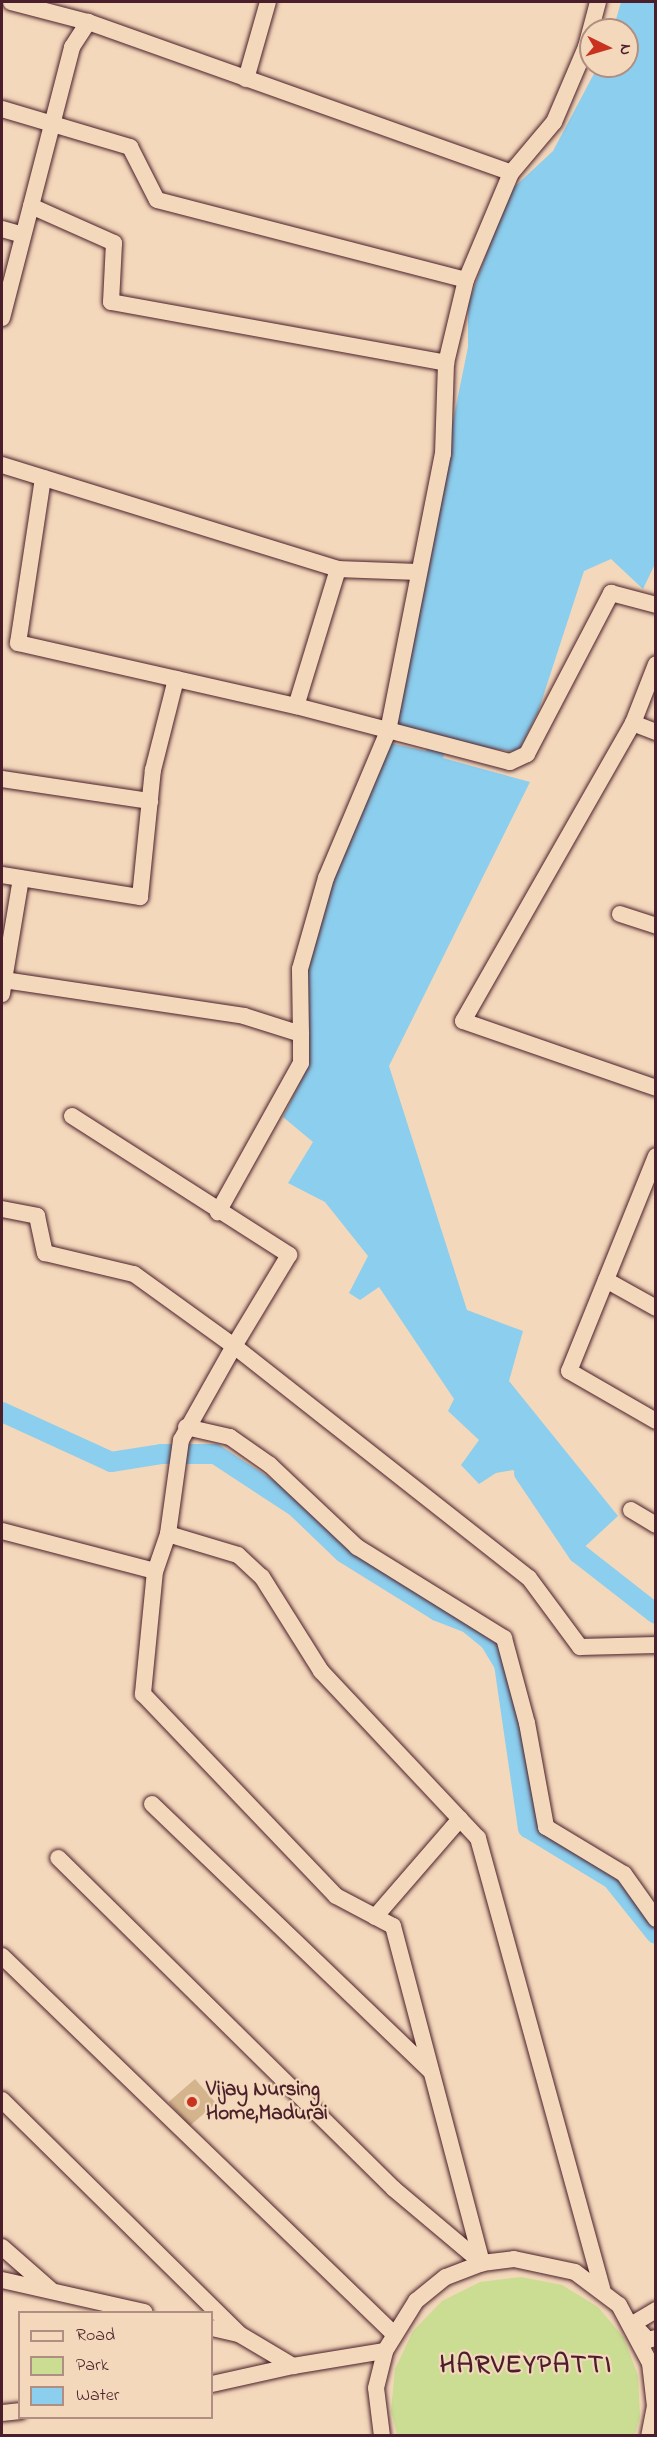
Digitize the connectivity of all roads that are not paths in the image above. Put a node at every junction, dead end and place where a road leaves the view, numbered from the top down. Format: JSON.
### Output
{"nodes":[{"id":1,"x":11,"y":2,"type":"edge"},
{"id":2,"x":268,"y":2,"type":"edge"},
{"id":3,"x":598,"y":2,"type":"edge"},
{"id":4,"x":88,"y":22,"type":"junction"},
{"id":5,"x":246,"y":79,"type":"junction"},
{"id":6,"x":2,"y":109,"type":"edge"},
{"id":7,"x":52,"y":123,"type":"junction"},
{"id":8,"x":511,"y":173,"type":"junction"},
{"id":9,"x":31,"y":206,"type":"junction"},
{"id":10,"x":2,"y":229,"type":"edge"},
{"id":11,"x":23,"y":235,"type":"junction"},
{"id":12,"x":466,"y":280,"type":"junction"},
{"id":13,"x":2,"y":318,"type":"edge"},
{"id":14,"x":446,"y":363,"type":"junction"},
{"id":15,"x":2,"y":465,"type":"edge"},
{"id":16,"x":43,"y":478,"type":"junction"},
{"id":17,"x":338,"y":569,"type":"junction"},
{"id":18,"x":417,"y":572,"type":"junction"},
{"id":19,"x":656,"y":605,"type":"edge"},
{"id":20,"x":656,"y":664,"type":"edge"},
{"id":21,"x":176,"y":679,"type":"junction"},
{"id":22,"x":296,"y":706,"type":"junction"},
{"id":23,"x":633,"y":723,"type":"junction"},
{"id":24,"x":392,"y":732,"type":"junction"},
{"id":25,"x":656,"y":732,"type":"edge"},
{"id":26,"x":2,"y":779,"type":"edge"},
{"id":27,"x":150,"y":801,"type":"junction"},
{"id":28,"x":2,"y":875,"type":"edge"},
{"id":29,"x":21,"y":878,"type":"junction"},
{"id":30,"x":620,"y":914,"type":"dead end"},
{"id":31,"x":656,"y":926,"type":"edge"},
{"id":32,"x":3,"y":987,"type":"edge"},
{"id":33,"x":301,"y":1034,"type":"junction"},
{"id":34,"x":656,"y":1088,"type":"edge"},
{"id":35,"x":72,"y":1116,"type":"dead end"},
{"id":36,"x":656,"y":1156,"type":"edge"},
{"id":37,"x":2,"y":1209,"type":"edge"},
{"id":38,"x":218,"y":1212,"type":"junction"},
{"id":39,"x":606,"y":1280,"type":"junction"},
{"id":40,"x":656,"y":1308,"type":"edge"},
{"id":41,"x":234,"y":1346,"type":"junction"},
{"id":42,"x":656,"y":1421,"type":"edge"},
{"id":43,"x":184,"y":1433,"type":"junction"},
{"id":44,"x":631,"y":1510,"type":"dead end"},
{"id":45,"x":656,"y":1525,"type":"edge"},
{"id":46,"x":2,"y":1531,"type":"edge"},
{"id":47,"x":168,"y":1534,"type":"junction"},
{"id":48,"x":155,"y":1571,"type":"junction"},
{"id":49,"x":656,"y":1645,"type":"edge"},
{"id":50,"x":152,"y":1804,"type":"dead end"},
{"id":51,"x":460,"y":1819,"type":"junction"},
{"id":52,"x":58,"y":1858,"type":"dead end"},
{"id":53,"x":375,"y":1917,"type":"junction"},
{"id":54,"x":656,"y":1919,"type":"edge"},
{"id":55,"x":2,"y":1956,"type":"edge"},
{"id":56,"x":431,"y":2071,"type":"junction"},
{"id":57,"x":2,"y":2100,"type":"edge"},
{"id":58,"x":2,"y":2247,"type":"edge"},
{"id":59,"x":482,"y":2263,"type":"junction"},
{"id":60,"x":2,"y":2280,"type":"edge"},
{"id":61,"x":602,"y":2289,"type":"junction"},
{"id":62,"x":53,"y":2292,"type":"junction"},
{"id":63,"x":656,"y":2310,"type":"edge"},
{"id":64,"x":135,"y":2311,"type":"edge"},
{"id":65,"x":633,"y":2324,"type":"junction"},
{"id":66,"x":213,"y":2328,"type":"edge"},
{"id":67,"x":393,"y":2333,"type":"junction"},
{"id":68,"x":239,"y":2334,"type":"junction"},
{"id":69,"x":656,"y":2338,"type":"edge"},
{"id":70,"x":385,"y":2351,"type":"junction"},
{"id":71,"x":293,"y":2366,"type":"junction"},
{"id":72,"x":213,"y":2384,"type":"edge"},
{"id":73,"x":18,"y":2411,"type":"edge"},
{"id":74,"x":2,"y":2413,"type":"edge"},
{"id":75,"x":382,"y":2436,"type":"edge"},
{"id":76,"x":649,"y":2436,"type":"edge"}],
"edges":[{"from":1,"to":4,"type":"street"},
{"from":2,"to":5,"type":"street"},
{"from":3,"to":8,"type":"street"},
{"from":4,"to":5,"type":"street"},
{"from":4,"to":7,"type":"street"},
{"from":5,"to":8,"type":"street"},
{"from":6,"to":7,"type":"street"},
{"from":7,"to":9,"type":"street"},
{"from":7,"to":12,"type":"street"},
{"from":8,"to":12,"type":"street"},
{"from":9,"to":11,"type":"street"},
{"from":9,"to":14,"type":"street"},
{"from":10,"to":11,"type":"street"},
{"from":11,"to":13,"type":"street"},
{"from":12,"to":14,"type":"street"},
{"from":14,"to":18,"type":"street"},
{"from":15,"to":16,"type":"street"},
{"from":16,"to":17,"type":"street"},
{"from":16,"to":21,"type":"street"},
{"from":17,"to":18,"type":"street"},
{"from":17,"to":22,"type":"street"},
{"from":18,"to":24,"type":"street"},
{"from":19,"to":24,"type":"street"},
{"from":20,"to":23,"type":"street"},
{"from":21,"to":22,"type":"street"},
{"from":21,"to":27,"type":"street"},
{"from":22,"to":24,"type":"street"},
{"from":23,"to":25,"type":"street"},
{"from":23,"to":34,"type":"street"},
{"from":24,"to":33,"type":"street"},
{"from":26,"to":27,"type":"street"},
{"from":27,"to":29,"type":"street"},
{"from":28,"to":29,"type":"street"},
{"from":29,"to":32,"type":"street"},
{"from":30,"to":31,"type":"street"},
{"from":32,"to":33,"type":"street"},
{"from":33,"to":38,"type":"street"},
{"from":35,"to":38,"type":"street"},
{"from":36,"to":39,"type":"street"},
{"from":37,"to":41,"type":"street"},
{"from":38,"to":41,"type":"street"},
{"from":39,"to":40,"type":"street"},
{"from":39,"to":42,"type":"street"},
{"from":41,"to":43,"type":"street"},
{"from":41,"to":49,"type":"street"},
{"from":43,"to":47,"type":"street"},
{"from":43,"to":54,"type":"street"},
{"from":44,"to":45,"type":"street"},
{"from":46,"to":48,"type":"street"},
{"from":47,"to":48,"type":"street"},
{"from":47,"to":51,"type":"street"},
{"from":48,"to":53,"type":"street"},
{"from":50,"to":56,"type":"street"},
{"from":51,"to":53,"type":"street"},
{"from":51,"to":61,"type":"street"},
{"from":52,"to":59,"type":"street"},
{"from":53,"to":56,"type":"street"},
{"from":55,"to":67,"type":"street"},
{"from":56,"to":59,"type":"street"},
{"from":57,"to":68,"type":"street"},
{"from":58,"to":62,"type":"street"},
{"from":59,"to":61,"type":"street"},
{"from":59,"to":67,"type":"street"},
{"from":60,"to":62,"type":"street"},
{"from":61,"to":65,"type":"street"},
{"from":62,"to":64,"type":"street"},
{"from":63,"to":65,"type":"street"},
{"from":65,"to":69,"type":"street"},
{"from":65,"to":76,"type":"street"},
{"from":66,"to":68,"type":"street"},
{"from":67,"to":70,"type":"street"},
{"from":68,"to":71,"type":"street"},
{"from":70,"to":71,"type":"street"},
{"from":70,"to":75,"type":"street"},
{"from":71,"to":72,"type":"street"},
{"from":73,"to":74,"type":"street"}]}
